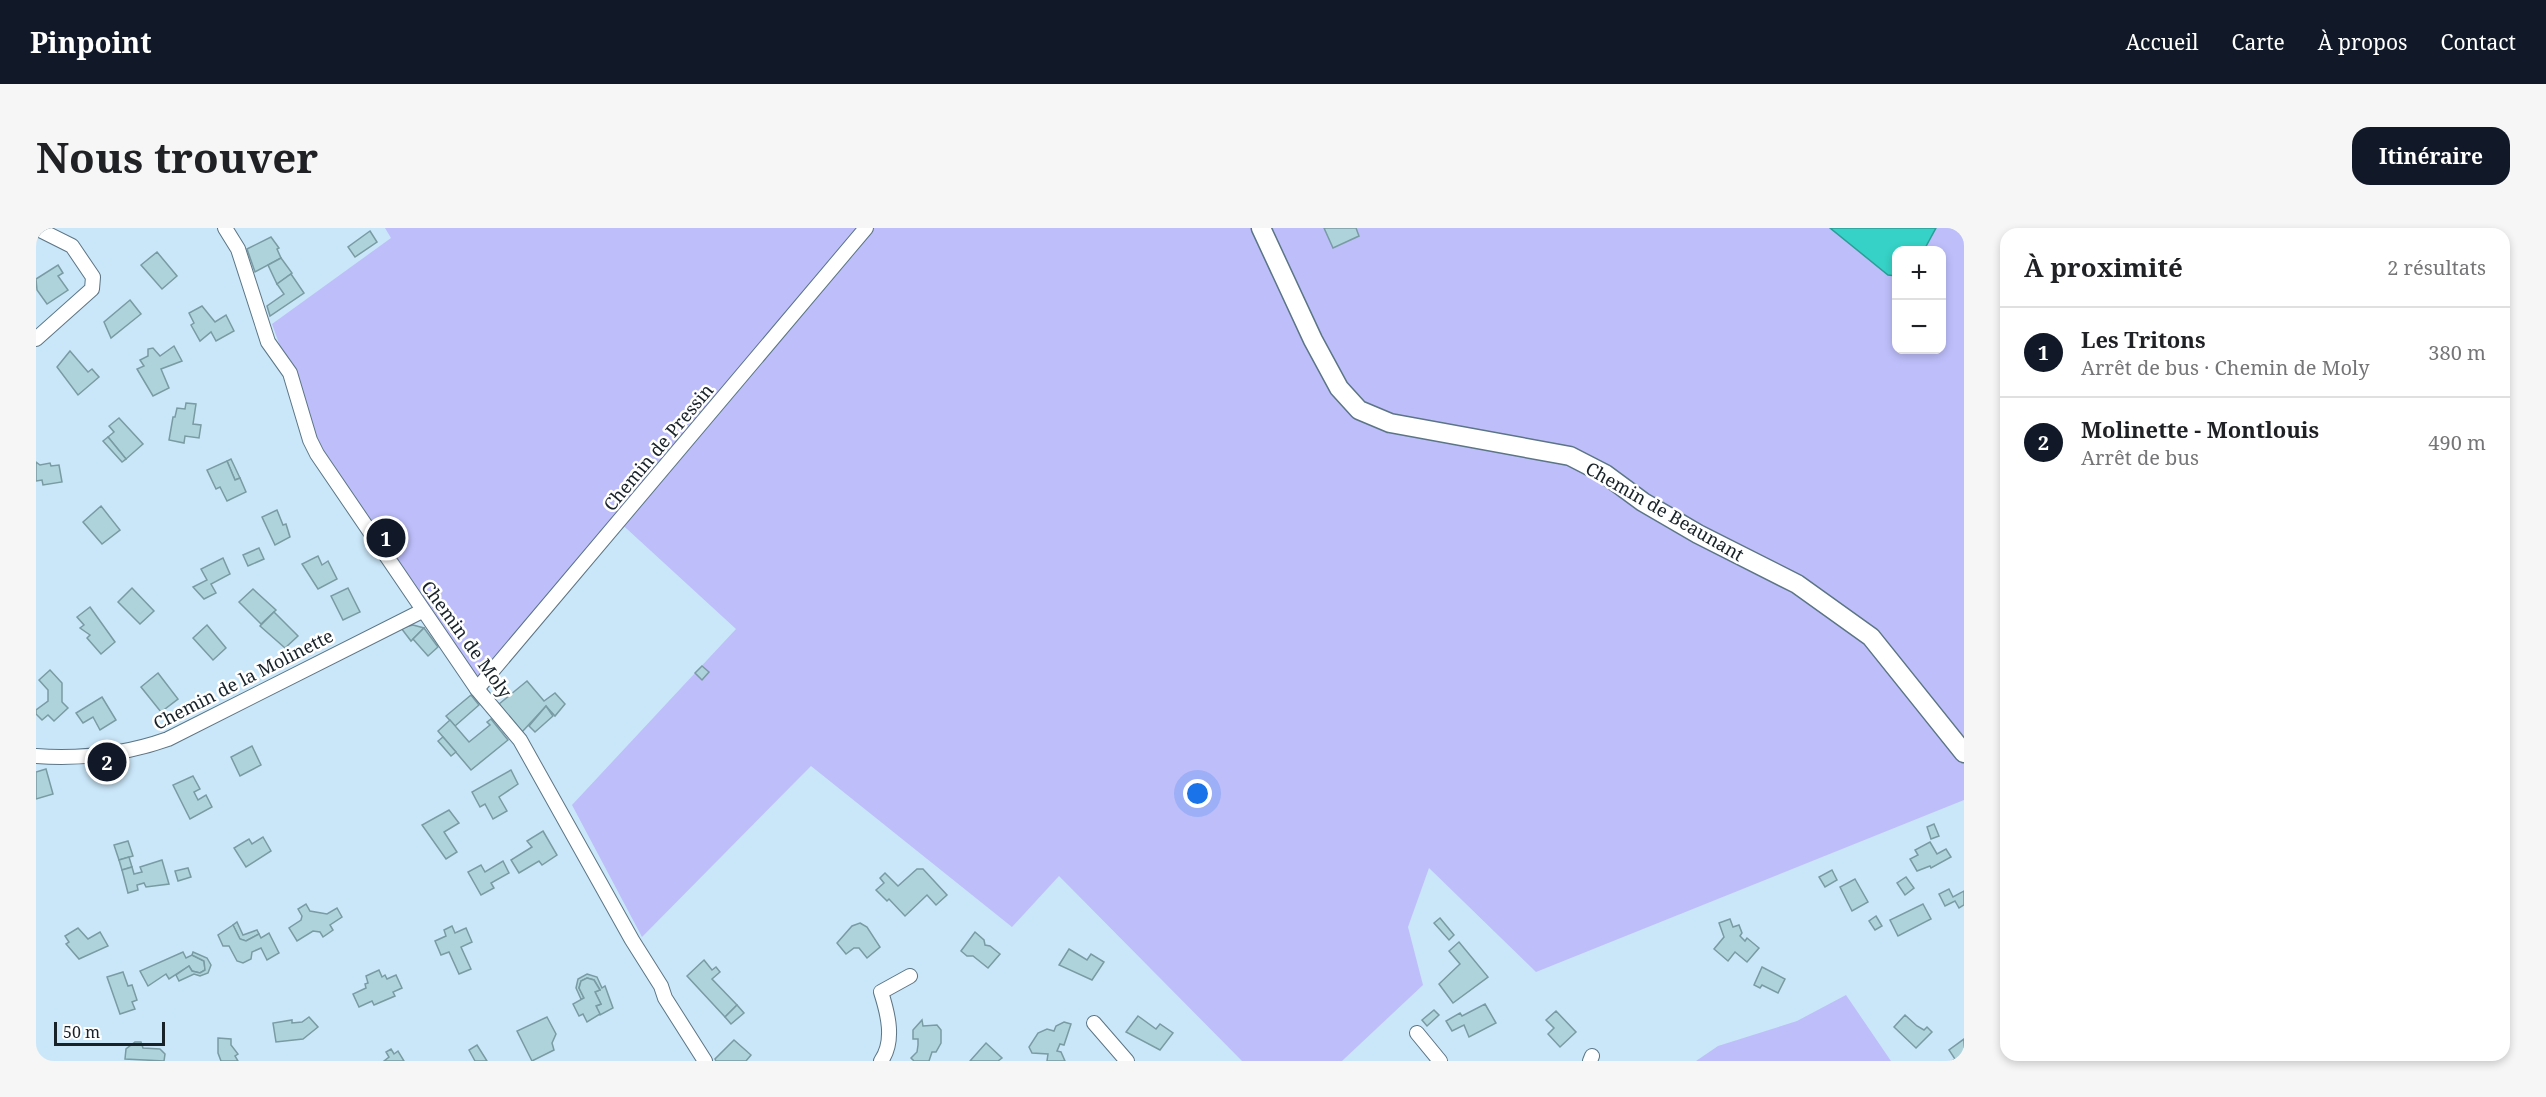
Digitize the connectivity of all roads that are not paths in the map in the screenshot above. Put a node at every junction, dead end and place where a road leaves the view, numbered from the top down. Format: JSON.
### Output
{"nodes":[{"id":1,"x":36,"y":228,"type":"edge"},
{"id":2,"x":225,"y":228,"type":"edge"},
{"id":3,"x":866,"y":228,"type":"edge"},
{"id":4,"x":1261,"y":228,"type":"edge"},
{"id":5,"x":36,"y":339,"type":"edge"},
{"id":6,"x":422,"y":610,"type":"junction"},
{"id":7,"x":477,"y":689,"type":"junction"},
{"id":8,"x":1964,"y":753,"type":"edge"},
{"id":9,"x":36,"y":756,"type":"edge"},
{"id":10,"x":910,"y":975,"type":"dead end"},
{"id":11,"x":1094,"y":1023,"type":"dead end"},
{"id":12,"x":1417,"y":1033,"type":"dead end"},
{"id":13,"x":705,"y":1061,"type":"edge"},
{"id":14,"x":881,"y":1061,"type":"edge"},
{"id":15,"x":1126,"y":1061,"type":"edge"},
{"id":16,"x":1440,"y":1061,"type":"edge"}],
"edges":[{"from":1,"to":5,"type":"street"},
{"from":2,"to":6,"type":"street","name":"Chemin de Moly"},
{"from":3,"to":7,"type":"street","name":"Chemin de Pressin"},
{"from":4,"to":8,"type":"street","name":"Chemin de Beaunant"},
{"from":6,"to":7,"type":"street","name":"Chemin de Moly"},
{"from":6,"to":9,"type":"street","name":"Chemin de la Molinette"},
{"from":7,"to":13,"type":"street","name":"Chemin de Moly"},
{"from":10,"to":14,"type":"street"},
{"from":11,"to":15,"type":"street"},
{"from":12,"to":16,"type":"street"}]}
